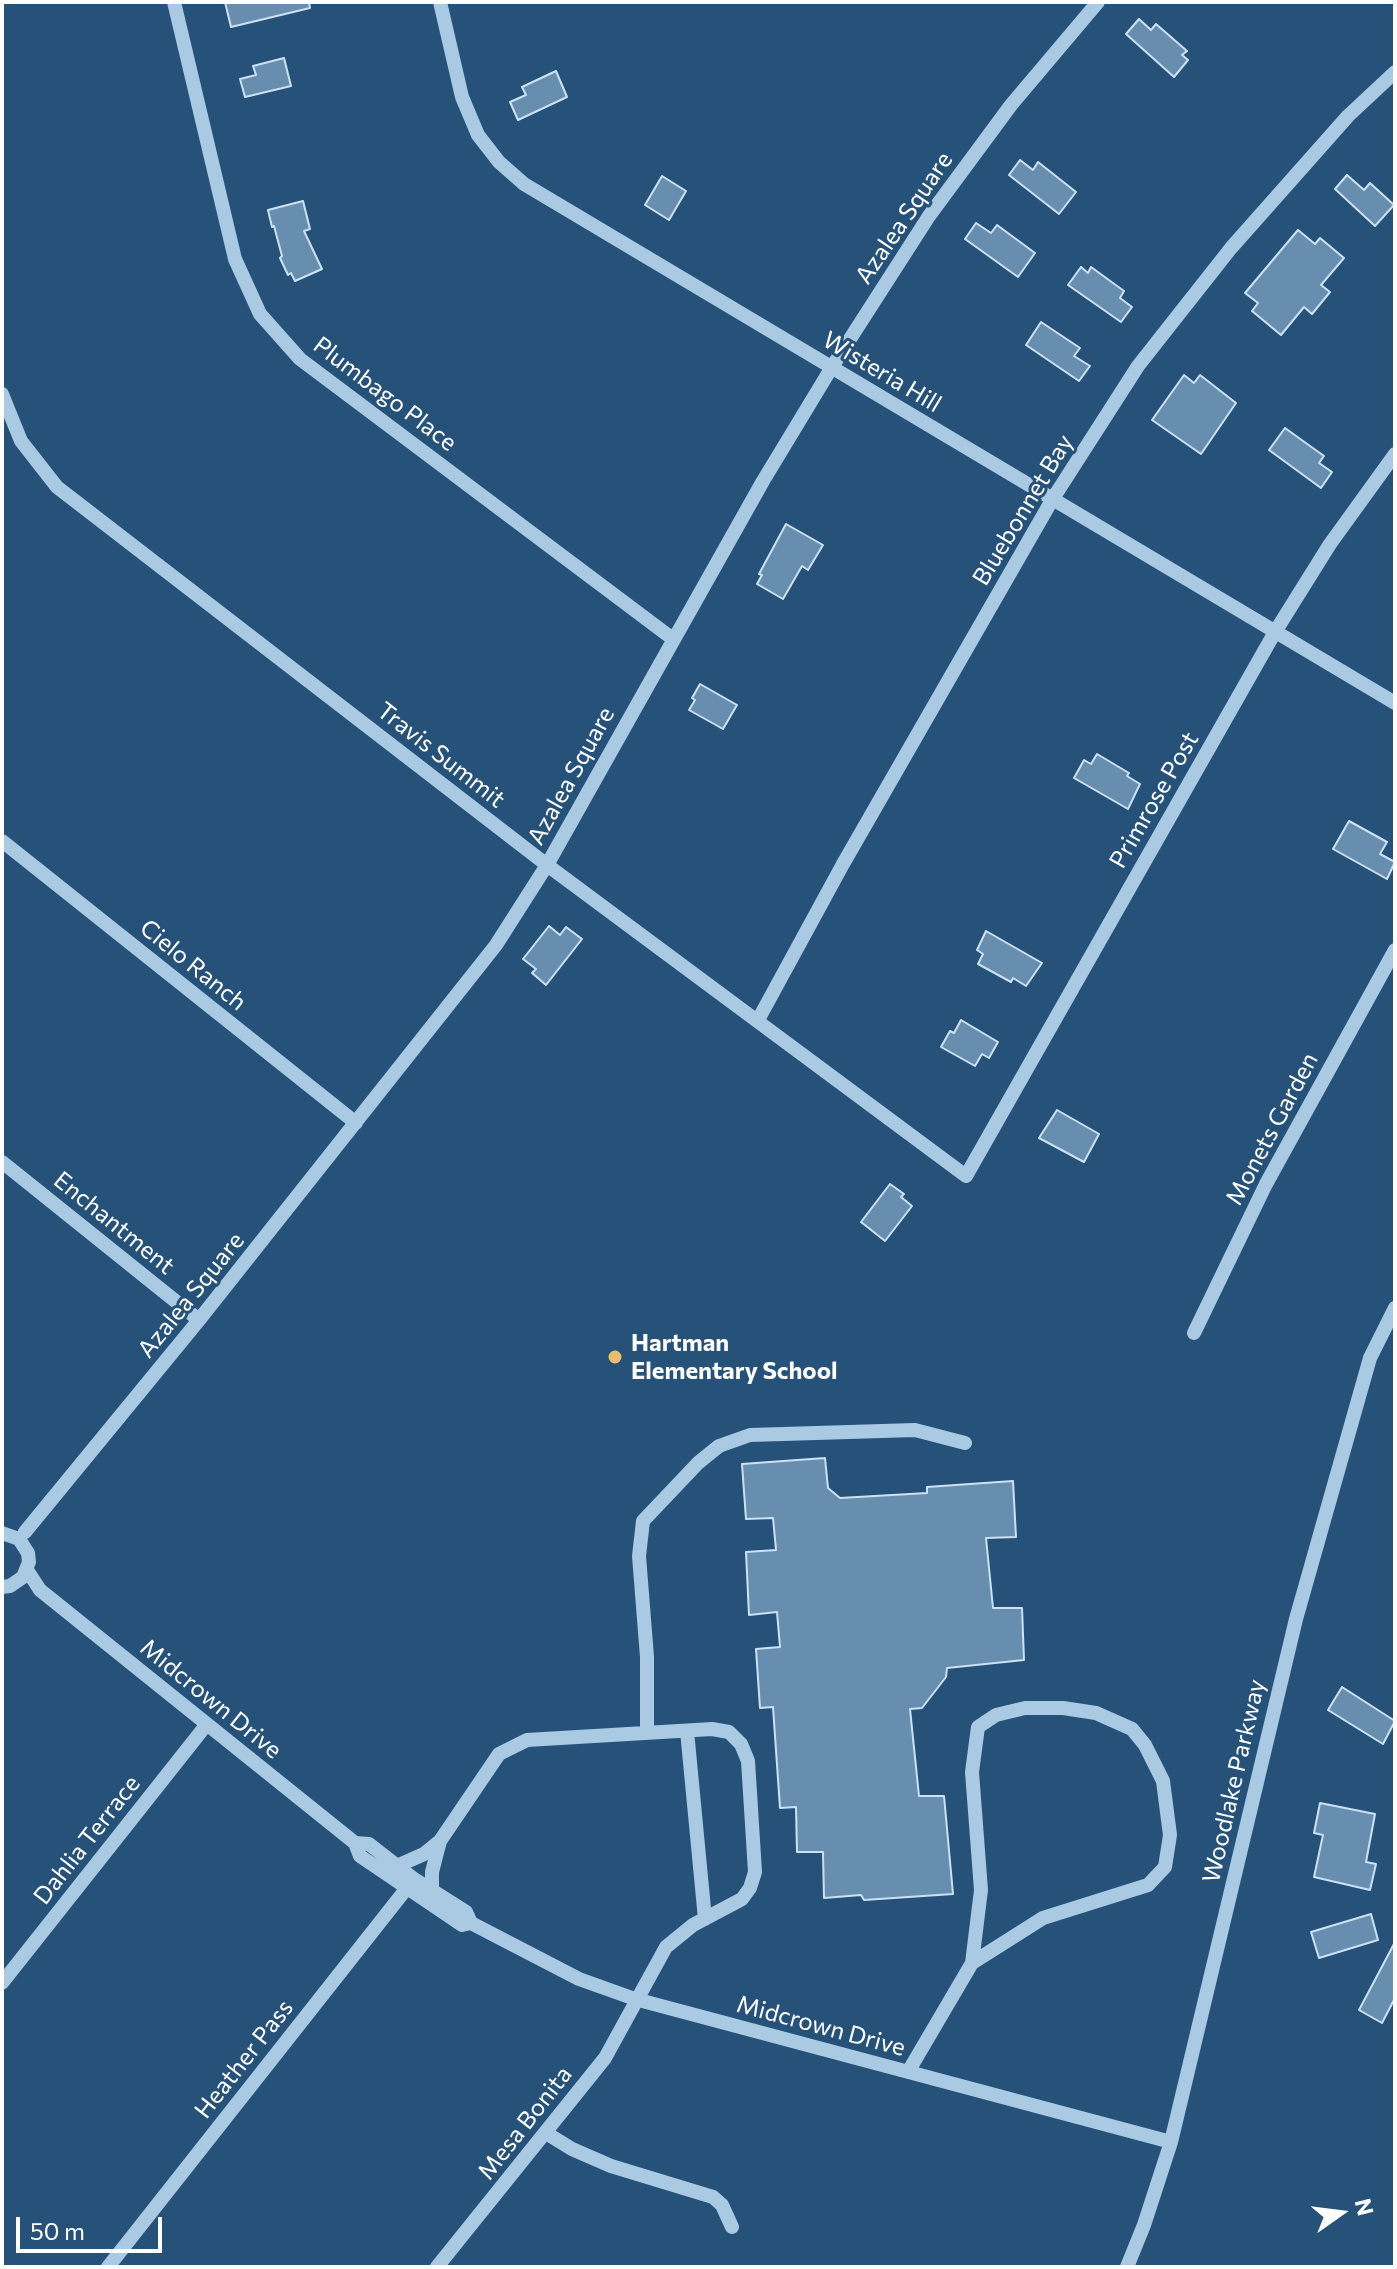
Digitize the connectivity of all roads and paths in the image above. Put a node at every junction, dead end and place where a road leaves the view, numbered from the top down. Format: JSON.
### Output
{"nodes":[{"id":1,"x":174,"y":2,"type":"edge"},
{"id":2,"x":440,"y":2,"type":"edge"},
{"id":3,"x":1098,"y":2,"type":"edge"},
{"id":4,"x":1395,"y":72,"type":"edge"},
{"id":5,"x":832,"y":367,"type":"junction"},
{"id":6,"x":2,"y":394,"type":"edge"},
{"id":7,"x":1395,"y":454,"type":"edge"},
{"id":8,"x":1052,"y":500,"type":"junction"},
{"id":9,"x":1275,"y":632,"type":"junction"},
{"id":10,"x":673,"y":639,"type":"junction"},
{"id":11,"x":1395,"y":703,"type":"edge"},
{"id":12,"x":2,"y":841,"type":"edge"},
{"id":13,"x":547,"y":865,"type":"junction"},
{"id":14,"x":1395,"y":950,"type":"edge"},
{"id":15,"x":758,"y":1020,"type":"junction"},
{"id":16,"x":356,"y":1123,"type":"junction"},
{"id":17,"x":2,"y":1162,"type":"edge"},
{"id":18,"x":966,"y":1176,"type":"joint"},
{"id":19,"x":1395,"y":1308,"type":"edge"},
{"id":20,"x":199,"y":1320,"type":"junction"},
{"id":21,"x":1194,"y":1333,"type":"dead end"},
{"id":22,"x":965,"y":1443,"type":"dead end"},
{"id":23,"x":16,"y":1536,"type":"edge"},
{"id":24,"x":27,"y":1570,"type":"junction"},
{"id":25,"x":9,"y":1585,"type":"edge"},
{"id":26,"x":40,"y":1590,"type":"junction"},
{"id":27,"x":207,"y":1724,"type":"junction"},
{"id":28,"x":687,"y":1731,"type":"junction"},
{"id":29,"x":647,"y":1733,"type":"junction"},
{"id":30,"x":440,"y":1841,"type":"junction"},
{"id":31,"x":355,"y":1843,"type":"junction"},
{"id":32,"x":397,"y":1866,"type":"junction"},
{"id":33,"x":410,"y":1884,"type":"junction"},
{"id":34,"x":431,"y":1890,"type":"junction"},
{"id":35,"x":435,"y":1907,"type":"junction"},
{"id":36,"x":705,"y":1919,"type":"junction"},
{"id":37,"x":471,"y":1923,"type":"junction"},
{"id":38,"x":972,"y":1963,"type":"junction"},
{"id":39,"x":2,"y":1983,"type":"edge"},
{"id":40,"x":635,"y":1999,"type":"junction"},
{"id":41,"x":908,"y":2072,"type":"junction"},
{"id":42,"x":546,"y":2133,"type":"junction"},
{"id":43,"x":1171,"y":2142,"type":"junction"},
{"id":44,"x":732,"y":2227,"type":"dead end"},
{"id":45,"x":108,"y":2267,"type":"edge"},
{"id":46,"x":437,"y":2267,"type":"edge"},
{"id":47,"x":1127,"y":2267,"type":"edge"}],
"edges":[{"from":1,"to":10,"type":"street","name":"Plumbago Place"},
{"from":2,"to":5,"type":"street","name":"Wisteria Hill"},
{"from":3,"to":5,"type":"street","name":"Azalea Square"},
{"from":4,"to":8,"type":"street","name":"Bluebonnet Bay"},
{"from":5,"to":8,"type":"street","name":"Wisteria Hill"},
{"from":5,"to":10,"type":"street","name":"Azalea Square"},
{"from":6,"to":13,"type":"street","name":"Travis Summit"},
{"from":7,"to":9,"type":"street","name":"Primrose Post"},
{"from":8,"to":9,"type":"street","name":"Wisteria Hill"},
{"from":8,"to":15,"type":"street","name":"Bluebonnet Bay"},
{"from":9,"to":11,"type":"street","name":"Wisteria Hill"},
{"from":9,"to":18,"type":"street","name":"Primrose Post"},
{"from":10,"to":13,"type":"street","name":"Azalea Square"},
{"from":12,"to":16,"type":"street","name":"Cielo Ranch"},
{"from":13,"to":15,"type":"street","name":"Travis Summit"},
{"from":13,"to":16,"type":"street","name":"Azalea Square"},
{"from":14,"to":21,"type":"street","name":"Monets Garden"},
{"from":15,"to":18,"type":"street","name":"Travis Summit"},
{"from":16,"to":20,"type":"street","name":"Azalea Square"},
{"from":17,"to":20,"type":"street","name":"Enchantment"},
{"from":19,"to":43,"type":"street","name":"Woodlake Parkway"},
{"from":20,"to":23,"type":"street","name":"Azalea Square"},
{"from":22,"to":29,"type":"street"},
{"from":23,"to":24,"type":"street"},
{"from":24,"to":25,"type":"street"},
{"from":24,"to":26,"type":"street"},
{"from":25,"to":26,"type":"street"},
{"from":26,"to":27,"type":"street","name":"Midcrown Drive"},
{"from":27,"to":31,"type":"street","name":"Midcrown Drive"},
{"from":27,"to":39,"type":"street","name":"Dahlia Terrace"},
{"from":28,"to":29,"type":"street"},
{"from":28,"to":36,"type":"street"},
{"from":28,"to":36,"type":"street","name":"Mesa Bonita"},
{"from":29,"to":30,"type":"street"},
{"from":30,"to":32,"type":"street"},
{"from":30,"to":34,"type":"street"},
{"from":31,"to":32,"type":"street","name":"Midcrown Drive"},
{"from":31,"to":33,"type":"street","name":"Midcrown Drive"},
{"from":32,"to":33,"type":"street","name":"Midcrown Drive"},
{"from":33,"to":34,"type":"street","name":"Midcrown Drive"},
{"from":33,"to":35,"type":"street","name":"Midcrown Drive"},
{"from":33,"to":45,"type":"street","name":"Heather Pass"},
{"from":34,"to":35,"type":"street"},
{"from":34,"to":37,"type":"street","name":"Midcrown Drive"},
{"from":35,"to":37,"type":"street","name":"Midcrown Drive"},
{"from":36,"to":40,"type":"street","name":"Mesa Bonita"},
{"from":37,"to":40,"type":"street","name":"Midcrown Drive"},
{"from":38,"to":38,"type":"street"},
{"from":38,"to":41,"type":"street"},
{"from":40,"to":41,"type":"street","name":"Midcrown Drive"},
{"from":40,"to":42,"type":"street","name":"Mesa Bonita"},
{"from":41,"to":43,"type":"street","name":"Midcrown Drive"},
{"from":42,"to":44,"type":"street"},
{"from":42,"to":46,"type":"street","name":"Mesa Bonita"},
{"from":43,"to":47,"type":"street","name":"Woodlake Parkway"}]}
